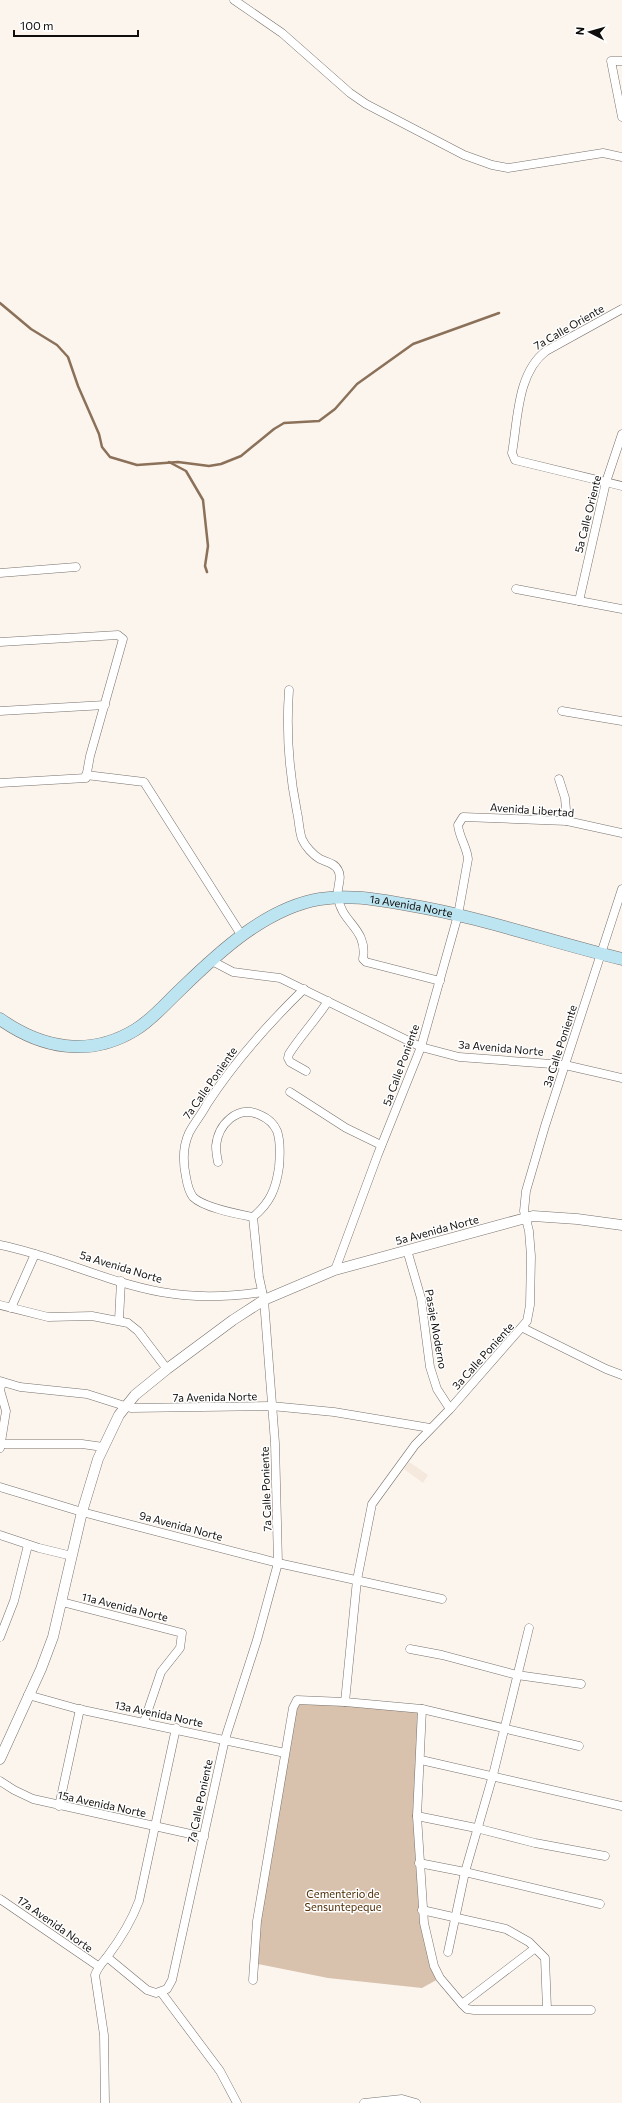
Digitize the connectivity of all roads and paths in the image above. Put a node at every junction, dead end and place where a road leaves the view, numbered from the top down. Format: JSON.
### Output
{"nodes":[{"id":1,"x":234,"y":0,"type":"edge"},
{"id":2,"x":622,"y":61,"type":"edge"},
{"id":3,"x":622,"y":117,"type":"edge"},
{"id":4,"x":622,"y":157,"type":"edge"},
{"id":5,"x":622,"y":308,"type":"edge"},
{"id":6,"x":622,"y":434,"type":"edge"},
{"id":7,"x":606,"y":482,"type":"junction"},
{"id":8,"x":622,"y":486,"type":"edge"},
{"id":9,"x":76,"y":567,"type":"dead end"},
{"id":10,"x":0,"y":573,"type":"edge"},
{"id":11,"x":516,"y":589,"type":"dead end"},
{"id":12,"x":578,"y":601,"type":"junction"},
{"id":13,"x":622,"y":609,"type":"edge"},
{"id":14,"x":0,"y":642,"type":"edge"},
{"id":15,"x":289,"y":690,"type":"dead end"},
{"id":16,"x":105,"y":705,"type":"junction"},
{"id":17,"x":0,"y":710,"type":"edge"},
{"id":18,"x":562,"y":710,"type":"dead end"},
{"id":19,"x":622,"y":722,"type":"edge"},
{"id":20,"x":86,"y":775,"type":"junction"},
{"id":21,"x":560,"y":780,"type":"dead end"},
{"id":22,"x":0,"y":783,"type":"edge"},
{"id":23,"x":463,"y":817,"type":"joint"},
{"id":24,"x":567,"y":821,"type":"junction"},
{"id":25,"x":622,"y":833,"type":"edge"},
{"id":26,"x":622,"y":889,"type":"edge"},
{"id":27,"x":338,"y":897,"type":"junction"},
{"id":28,"x":458,"y":915,"type":"junction"},
{"id":29,"x":242,"y":936,"type":"junction"},
{"id":30,"x":602,"y":954,"type":"junction"},
{"id":31,"x":622,"y":959,"type":"edge"},
{"id":32,"x":212,"y":961,"type":"junction"},
{"id":33,"x":440,"y":981,"type":"junction"},
{"id":34,"x":304,"y":989,"type":"junction"},
{"id":35,"x":328,"y":1001,"type":"junction"},
{"id":36,"x":0,"y":1019,"type":"edge"},
{"id":37,"x":422,"y":1047,"type":"junction"},
{"id":38,"x":565,"y":1065,"type":"junction"},
{"id":39,"x":306,"y":1071,"type":"dead end"},
{"id":40,"x":622,"y":1078,"type":"edge"},
{"id":41,"x":290,"y":1092,"type":"dead end"},
{"id":42,"x":382,"y":1145,"type":"junction"},
{"id":43,"x":218,"y":1162,"type":"dead end"},
{"id":44,"x":253,"y":1217,"type":"junction"},
{"id":45,"x":525,"y":1219,"type":"junction"},
{"id":46,"x":622,"y":1225,"type":"edge"},
{"id":47,"x":0,"y":1245,"type":"edge"},
{"id":48,"x":407,"y":1250,"type":"junction"},
{"id":49,"x":35,"y":1254,"type":"junction"},
{"id":50,"x":335,"y":1270,"type":"junction"},
{"id":51,"x":121,"y":1281,"type":"junction"},
{"id":52,"x":263,"y":1296,"type":"junction"},
{"id":53,"x":0,"y":1305,"type":"edge"},
{"id":54,"x":11,"y":1308,"type":"junction"},
{"id":55,"x":119,"y":1320,"type":"junction"},
{"id":56,"x":522,"y":1328,"type":"junction"},
{"id":57,"x":167,"y":1369,"type":"junction"},
{"id":58,"x":622,"y":1375,"type":"edge"},
{"id":59,"x":1,"y":1381,"type":"edge"},
{"id":60,"x":271,"y":1406,"type":"junction"},
{"id":61,"x":125,"y":1407,"type":"junction"},
{"id":62,"x":450,"y":1409,"type":"junction"},
{"id":63,"x":3,"y":1412,"type":"edge"},
{"id":64,"x":430,"y":1428,"type":"junction"},
{"id":65,"x":1,"y":1446,"type":"edge"},
{"id":66,"x":103,"y":1447,"type":"junction"},
{"id":67,"x":0,"y":1487,"type":"edge"},
{"id":68,"x":82,"y":1512,"type":"junction"},
{"id":69,"x":0,"y":1535,"type":"edge"},
{"id":70,"x":28,"y":1545,"type":"junction"},
{"id":71,"x":72,"y":1556,"type":"junction"},
{"id":72,"x":278,"y":1563,"type":"junction"},
{"id":73,"x":357,"y":1580,"type":"junction"},
{"id":74,"x":442,"y":1599,"type":"dead end"},
{"id":75,"x":62,"y":1602,"type":"junction"},
{"id":76,"x":529,"y":1628,"type":"dead end"},
{"id":77,"x":0,"y":1637,"type":"edge"},
{"id":78,"x":410,"y":1649,"type":"dead end"},
{"id":79,"x":517,"y":1675,"type":"junction"},
{"id":80,"x":581,"y":1684,"type":"dead end"},
{"id":81,"x":28,"y":1695,"type":"junction"},
{"id":82,"x":345,"y":1702,"type":"junction"},
{"id":83,"x":80,"y":1709,"type":"junction"},
{"id":84,"x":422,"y":1710,"type":"junction"},
{"id":85,"x":144,"y":1722,"type":"junction"},
{"id":86,"x":176,"y":1728,"type":"junction"},
{"id":87,"x":504,"y":1730,"type":"junction"},
{"id":88,"x":225,"y":1740,"type":"junction"},
{"id":89,"x":579,"y":1746,"type":"dead end"},
{"id":90,"x":285,"y":1753,"type":"junction"},
{"id":91,"x":0,"y":1759,"type":"edge"},
{"id":92,"x":421,"y":1760,"type":"junction"},
{"id":93,"x":493,"y":1775,"type":"junction"},
{"id":94,"x":0,"y":1781,"type":"edge"},
{"id":95,"x":60,"y":1806,"type":"junction"},
{"id":96,"x":622,"y":1806,"type":"edge"},
{"id":97,"x":417,"y":1816,"type":"junction"},
{"id":98,"x":155,"y":1826,"type":"junction"},
{"id":99,"x":476,"y":1828,"type":"junction"},
{"id":100,"x":204,"y":1837,"type":"junction"},
{"id":101,"x":605,"y":1856,"type":"dead end"},
{"id":102,"x":419,"y":1863,"type":"junction"},
{"id":103,"x":465,"y":1872,"type":"junction"},
{"id":104,"x":0,"y":1899,"type":"edge"},
{"id":105,"x":600,"y":1904,"type":"dead end"},
{"id":106,"x":422,"y":1910,"type":"junction"},
{"id":107,"x":455,"y":1917,"type":"junction"},
{"id":108,"x":534,"y":1949,"type":"junction"},
{"id":109,"x":448,"y":1952,"type":"dead end"},
{"id":110,"x":107,"y":1957,"type":"junction"},
{"id":111,"x":98,"y":1966,"type":"junction"},
{"id":112,"x":253,"y":1980,"type":"dead end"},
{"id":113,"x":161,"y":1992,"type":"junction"},
{"id":114,"x":462,"y":2004,"type":"junction"},
{"id":115,"x":547,"y":2009,"type":"junction"},
{"id":116,"x":591,"y":2010,"type":"dead end"},
{"id":117,"x":105,"y":2103,"type":"edge"},
{"id":118,"x":237,"y":2103,"type":"edge"},
{"id":119,"x":364,"y":2103,"type":"edge"},
{"id":120,"x":416,"y":2103,"type":"edge"}],
"edges":[{"from":1,"to":4,"type":"street"},
{"from":2,"to":3,"type":"street"},
{"from":5,"to":7,"type":"street","name":"7a Calle Oriente"},
{"from":6,"to":7,"type":"street","name":"5a Calle Oriente"},
{"from":7,"to":8,"type":"street"},
{"from":7,"to":12,"type":"street","name":"5a Calle Oriente"},
{"from":9,"to":10,"type":"street"},
{"from":11,"to":12,"type":"street"},
{"from":12,"to":13,"type":"street"},
{"from":14,"to":16,"type":"street"},
{"from":15,"to":27,"type":"street"},
{"from":16,"to":17,"type":"street"},
{"from":16,"to":20,"type":"street"},
{"from":18,"to":19,"type":"street"},
{"from":20,"to":22,"type":"street"},
{"from":20,"to":29,"type":"street"},
{"from":21,"to":24,"type":"street"},
{"from":23,"to":24,"type":"street","name":"Avenida Libertad"},
{"from":23,"to":28,"type":"street","name":"5a Calle Poniente"},
{"from":24,"to":25,"type":"street","name":"Avenida Libertad"},
{"from":26,"to":30,"type":"street","name":"3a Calle Poniente"},
{"from":27,"to":28,"type":"main road","name":"1a Avenida Norte"},
{"from":27,"to":29,"type":"main road","name":"1a Avenida Norte"},
{"from":27,"to":33,"type":"street"},
{"from":28,"to":30,"type":"main road","name":"1a Avenida Norte"},
{"from":28,"to":33,"type":"street","name":"5a Calle Poniente"},
{"from":29,"to":32,"type":"main road","name":"1a Avenida Norte"},
{"from":30,"to":31,"type":"main road","name":"1a Avenida Norte"},
{"from":30,"to":38,"type":"street","name":"3a Calle Poniente"},
{"from":32,"to":34,"type":"street"},
{"from":32,"to":36,"type":"main road","name":"1a Avenida Norte"},
{"from":33,"to":37,"type":"street","name":"5a Calle Poniente"},
{"from":34,"to":35,"type":"street","name":"3a Avenida Norte"},
{"from":34,"to":44,"type":"street","name":"7a Calle Poniente"},
{"from":35,"to":37,"type":"street","name":"3a Avenida Norte"},
{"from":35,"to":39,"type":"street"},
{"from":37,"to":38,"type":"street","name":"3a Avenida Norte"},
{"from":37,"to":42,"type":"street","name":"5a Calle Poniente"},
{"from":38,"to":40,"type":"street","name":"3a Avenida Norte"},
{"from":38,"to":45,"type":"street","name":"3a Calle Poniente"},
{"from":41,"to":42,"type":"street"},
{"from":42,"to":50,"type":"street","name":"5a Calle Poniente"},
{"from":43,"to":44,"type":"street"},
{"from":44,"to":52,"type":"street","name":"7a Calle Poniente"},
{"from":45,"to":46,"type":"street","name":"5a Avenida Norte"},
{"from":45,"to":48,"type":"street","name":"5a Avenida Norte"},
{"from":45,"to":56,"type":"street","name":"3a Calle Poniente"},
{"from":47,"to":49,"type":"street","name":"5a Avenida Norte"},
{"from":48,"to":50,"type":"street","name":"5a Avenida Norte"},
{"from":48,"to":62,"type":"street","name":"Pasaje Moderno"},
{"from":49,"to":51,"type":"street","name":"5a Avenida Norte"},
{"from":49,"to":54,"type":"street"},
{"from":50,"to":52,"type":"street","name":"5a Avenida Norte"},
{"from":51,"to":52,"type":"street","name":"5a Avenida Norte"},
{"from":51,"to":55,"type":"street"},
{"from":52,"to":57,"type":"street"},
{"from":52,"to":60,"type":"street","name":"7a Calle Poniente"},
{"from":53,"to":54,"type":"street"},
{"from":54,"to":55,"type":"street"},
{"from":55,"to":57,"type":"street"},
{"from":56,"to":58,"type":"street"},
{"from":56,"to":62,"type":"street","name":"3a Calle Poniente"},
{"from":57,"to":61,"type":"street"},
{"from":59,"to":61,"type":"street","name":"7a Avenida Norte"},
{"from":59,"to":63,"type":"street"},
{"from":60,"to":61,"type":"street","name":"7a Avenida Norte"},
{"from":60,"to":64,"type":"street","name":"7a Avenida Norte"},
{"from":60,"to":72,"type":"street","name":"7a Calle Poniente"},
{"from":61,"to":66,"type":"street"},
{"from":62,"to":64,"type":"street","name":"3a Calle Poniente"},
{"from":63,"to":65,"type":"street"},
{"from":64,"to":73,"type":"street","name":"3a Calle Poniente"},
{"from":65,"to":66,"type":"street"},
{"from":66,"to":68,"type":"street"},
{"from":67,"to":68,"type":"street","name":"9a Avenida Norte"},
{"from":68,"to":71,"type":"street"},
{"from":68,"to":72,"type":"street","name":"9a Avenida Norte"},
{"from":69,"to":70,"type":"street"},
{"from":70,"to":71,"type":"street"},
{"from":70,"to":77,"type":"street"},
{"from":71,"to":75,"type":"street"},
{"from":72,"to":73,"type":"street","name":"9a Avenida Norte"},
{"from":72,"to":88,"type":"street","name":"7a Calle Poniente"},
{"from":73,"to":74,"type":"street","name":"9a Avenida Norte"},
{"from":73,"to":82,"type":"street","name":"3a Calle Poniente"},
{"from":75,"to":81,"type":"street"},
{"from":75,"to":85,"type":"street","name":"11a Avenida Norte"},
{"from":76,"to":79,"type":"street"},
{"from":78,"to":79,"type":"street"},
{"from":79,"to":80,"type":"street"},
{"from":79,"to":87,"type":"street"},
{"from":81,"to":83,"type":"street","name":"13a Avenida Norte"},
{"from":81,"to":91,"type":"street"},
{"from":82,"to":84,"type":"street"},
{"from":82,"to":90,"type":"street"},
{"from":83,"to":85,"type":"street","name":"13a Avenida Norte"},
{"from":83,"to":95,"type":"street"},
{"from":84,"to":87,"type":"street"},
{"from":84,"to":92,"type":"street"},
{"from":85,"to":86,"type":"street","name":"13a Avenida Norte"},
{"from":86,"to":88,"type":"street","name":"13a Avenida Norte"},
{"from":86,"to":98,"type":"street"},
{"from":87,"to":89,"type":"street"},
{"from":87,"to":93,"type":"street"},
{"from":88,"to":90,"type":"street","name":"13a Avenida Norte"},
{"from":88,"to":100,"type":"street","name":"7a Calle Poniente"},
{"from":90,"to":112,"type":"street"},
{"from":92,"to":93,"type":"street"},
{"from":92,"to":97,"type":"street"},
{"from":93,"to":96,"type":"street"},
{"from":93,"to":99,"type":"street"},
{"from":94,"to":95,"type":"street","name":"15a Avenida Norte"},
{"from":95,"to":98,"type":"street","name":"15a Avenida Norte"},
{"from":97,"to":99,"type":"street"},
{"from":97,"to":102,"type":"street"},
{"from":98,"to":100,"type":"street","name":"15a Avenida Norte"},
{"from":98,"to":110,"type":"street"},
{"from":99,"to":101,"type":"street"},
{"from":99,"to":103,"type":"street"},
{"from":100,"to":113,"type":"street","name":"7a Calle Poniente"},
{"from":102,"to":103,"type":"street"},
{"from":102,"to":106,"type":"street"},
{"from":103,"to":105,"type":"street"},
{"from":103,"to":107,"type":"street"},
{"from":104,"to":111,"type":"street","name":"17a Avenida Norte"},
{"from":106,"to":107,"type":"street"},
{"from":106,"to":114,"type":"street"},
{"from":107,"to":108,"type":"street"},
{"from":107,"to":109,"type":"street"},
{"from":108,"to":114,"type":"street"},
{"from":108,"to":115,"type":"street"},
{"from":110,"to":111,"type":"street"},
{"from":110,"to":113,"type":"street"},
{"from":111,"to":117,"type":"street"},
{"from":113,"to":118,"type":"street"},
{"from":114,"to":115,"type":"street"},
{"from":115,"to":116,"type":"street"},
{"from":119,"to":120,"type":"street"}]}
